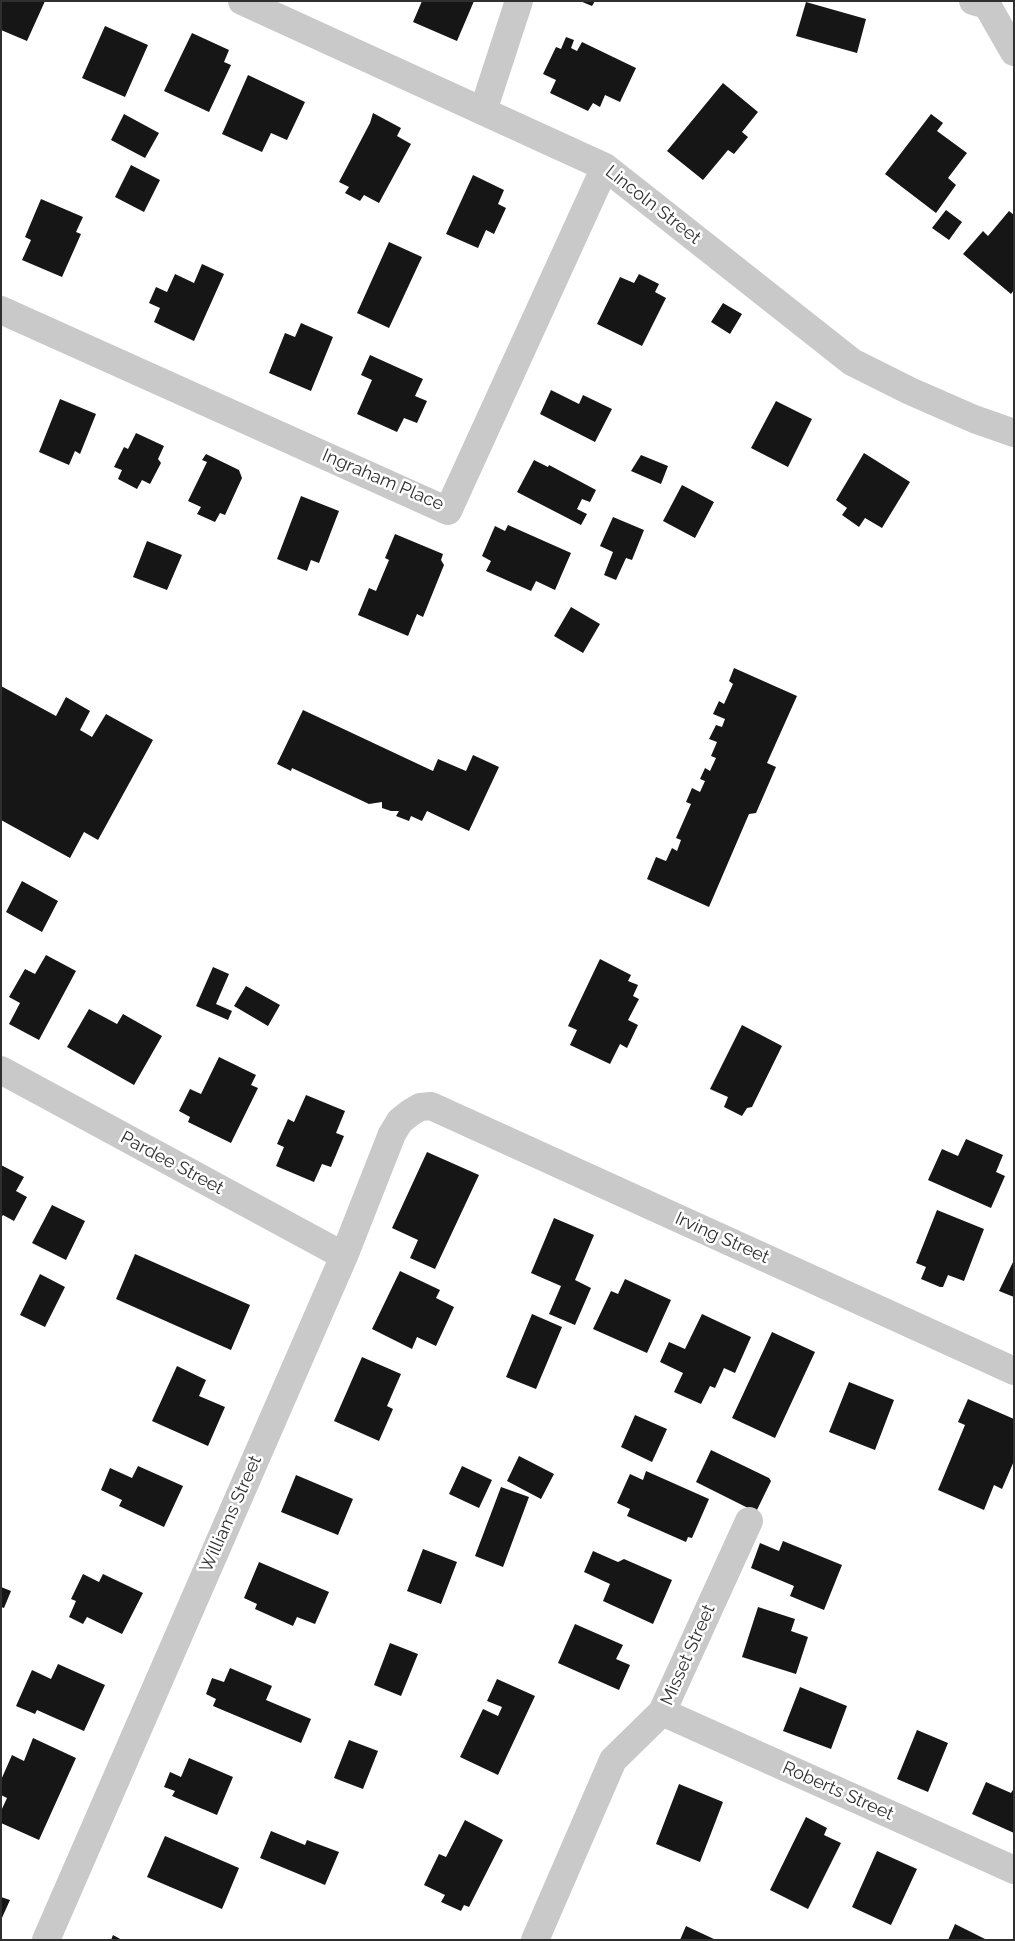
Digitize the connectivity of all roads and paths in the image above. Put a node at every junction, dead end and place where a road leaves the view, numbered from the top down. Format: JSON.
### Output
{"nodes":[{"id":1,"x":242,"y":1,"type":"edge"},
{"id":2,"x":519,"y":1,"type":"edge"},
{"id":3,"x":983,"y":3,"type":"edge"},
{"id":4,"x":1014,"y":52,"type":"edge"},
{"id":5,"x":483,"y":111,"type":"junction"},
{"id":6,"x":605,"y":167,"type":"junction"},
{"id":7,"x":1,"y":310,"type":"edge"},
{"id":8,"x":1014,"y":433,"type":"edge"},
{"id":9,"x":1,"y":1070,"type":"edge"},
{"id":10,"x":431,"y":1106,"type":"joint"},
{"id":11,"x":344,"y":1256,"type":"junction"},
{"id":12,"x":1014,"y":1371,"type":"edge"},
{"id":13,"x":749,"y":1522,"type":"dead end"},
{"id":14,"x":662,"y":1712,"type":"junction"},
{"id":15,"x":1014,"y":1870,"type":"edge"},
{"id":16,"x":46,"y":1940,"type":"edge"},
{"id":17,"x":535,"y":1940,"type":"edge"}],
"edges":[{"from":1,"to":5,"type":"street","name":"Lincoln Street"},
{"from":2,"to":5,"type":"street"},
{"from":3,"to":4,"type":"street"},
{"from":5,"to":6,"type":"street","name":"Lincoln Street"},
{"from":6,"to":7,"type":"street","name":"Ingraham Place"},
{"from":6,"to":8,"type":"street","name":"Lincoln Street"},
{"from":9,"to":11,"type":"street","name":"Pardee Street"},
{"from":10,"to":11,"type":"street","name":"Williams Street"},
{"from":10,"to":12,"type":"street","name":"Irving Street"},
{"from":11,"to":16,"type":"street","name":"Williams Street"},
{"from":13,"to":14,"type":"street","name":"Misset Street"},
{"from":14,"to":15,"type":"street","name":"Roberts Street"},
{"from":14,"to":17,"type":"street","name":"Misset Street"}]}
